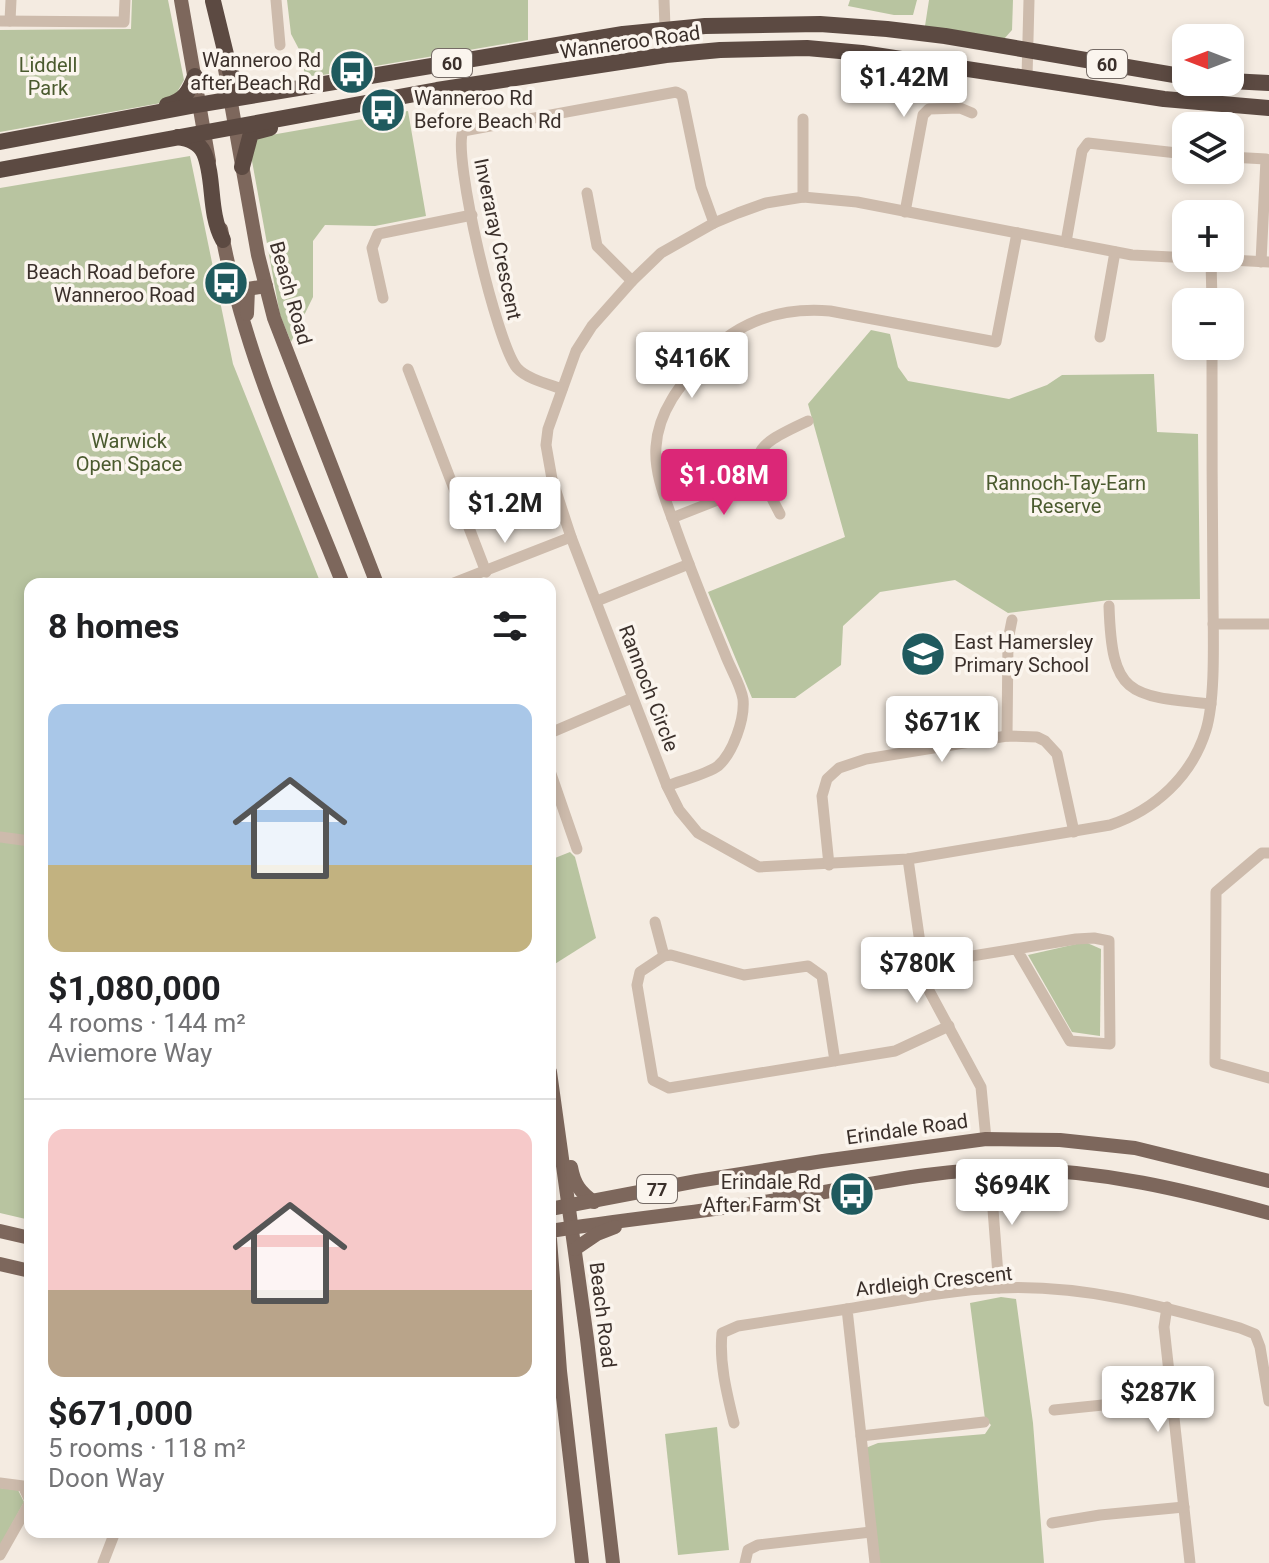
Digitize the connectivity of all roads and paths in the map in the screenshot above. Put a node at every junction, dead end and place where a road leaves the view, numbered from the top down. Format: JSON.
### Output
{"nodes":[{"id":1,"x":11,"y":0,"type":"edge"},
{"id":2,"x":125,"y":0,"type":"edge"},
{"id":3,"x":181,"y":0,"type":"edge"},
{"id":4,"x":213,"y":0,"type":"edge"},
{"id":5,"x":276,"y":0,"type":"edge"},
{"id":6,"x":664,"y":0,"type":"edge"},
{"id":7,"x":1029,"y":0,"type":"edge"},
{"id":8,"x":5,"y":21,"type":"edge"},
{"id":9,"x":664,"y":28,"type":"junction"},
{"id":10,"x":280,"y":45,"type":"dead end"},
{"id":11,"x":1028,"y":51,"type":"junction"},
{"id":12,"x":666,"y":55,"type":"junction"},
{"id":13,"x":1172,"y":75,"type":"edge"},
{"id":14,"x":195,"y":76,"type":"junction"},
{"id":15,"x":1027,"y":77,"type":"junction"},
{"id":16,"x":1244,"y":82,"type":"edge"},
{"id":17,"x":1269,"y":83,"type":"edge"},
{"id":18,"x":259,"y":94,"type":"junction"},
{"id":19,"x":230,"y":99,"type":"junction"},
{"id":20,"x":200,"y":105,"type":"junction"},
{"id":21,"x":340,"y":107,"type":"junction"},
{"id":22,"x":1269,"y":108,"type":"edge"},
{"id":23,"x":972,"y":113,"type":"dead end"},
{"id":24,"x":803,"y":119,"type":"dead end"},
{"id":25,"x":235,"y":125,"type":"junction"},
{"id":26,"x":204,"y":131,"type":"junction"},
{"id":27,"x":52,"y":133,"type":"junction"},
{"id":28,"x":176,"y":136,"type":"junction"},
{"id":29,"x":0,"y":142,"type":"edge"},
{"id":30,"x":1172,"y":152,"type":"edge"},
{"id":31,"x":1244,"y":158,"type":"edge"},
{"id":32,"x":1267,"y":159,"type":"edge"},
{"id":33,"x":242,"y":167,"type":"junction"},
{"id":34,"x":0,"y":170,"type":"edge"},
{"id":35,"x":587,"y":193,"type":"dead end"},
{"id":36,"x":803,"y":197,"type":"junction"},
{"id":37,"x":905,"y":212,"type":"junction"},
{"id":38,"x":472,"y":215,"type":"junction"},
{"id":39,"x":714,"y":223,"type":"junction"},
{"id":40,"x":1017,"y":233,"type":"junction"},
{"id":41,"x":223,"y":240,"type":"junction"},
{"id":42,"x":1066,"y":242,"type":"junction"},
{"id":43,"x":1115,"y":252,"type":"junction"},
{"id":44,"x":1172,"y":257,"type":"edge"},
{"id":45,"x":1244,"y":261,"type":"edge"},
{"id":46,"x":1265,"y":262,"type":"edge"},
{"id":47,"x":632,"y":281,"type":"junction"},
{"id":48,"x":266,"y":286,"type":"junction"},
{"id":49,"x":383,"y":298,"type":"dead end"},
{"id":50,"x":1100,"y":337,"type":"dead end"},
{"id":51,"x":252,"y":350,"type":"junction"},
{"id":52,"x":1212,"y":360,"type":"edge"},
{"id":53,"x":408,"y":369,"type":"dead end"},
{"id":54,"x":562,"y":389,"type":"junction"},
{"id":55,"x":808,"y":421,"type":"dead end"},
{"id":56,"x":763,"y":482,"type":"junction"},
{"id":57,"x":780,"y":514,"type":"dead end"},
{"id":58,"x":672,"y":518,"type":"junction"},
{"id":59,"x":571,"y":537,"type":"junction"},
{"id":60,"x":689,"y":564,"type":"junction"},
{"id":61,"x":486,"y":572,"type":"junction"},
{"id":62,"x":341,"y":578,"type":"edge"},
{"id":63,"x":375,"y":578,"type":"edge"},
{"id":64,"x":468,"y":578,"type":"edge"},
{"id":65,"x":597,"y":601,"type":"junction"},
{"id":66,"x":1109,"y":606,"type":"dead end"},
{"id":67,"x":1012,"y":620,"type":"dead end"},
{"id":68,"x":1213,"y":624,"type":"junction"},
{"id":69,"x":1269,"y":624,"type":"edge"},
{"id":70,"x":632,"y":698,"type":"junction"},
{"id":71,"x":1211,"y":704,"type":"junction"},
{"id":72,"x":556,"y":730,"type":"edge"},
{"id":73,"x":1007,"y":736,"type":"junction"},
{"id":74,"x":667,"y":786,"type":"junction"},
{"id":75,"x":556,"y":788,"type":"edge"},
{"id":76,"x":1074,"y":832,"type":"junction"},
{"id":77,"x":0,"y":837,"type":"edge"},
{"id":78,"x":24,"y":840,"type":"edge"},
{"id":79,"x":577,"y":849,"type":"dead end"},
{"id":80,"x":1269,"y":853,"type":"edge"},
{"id":81,"x":908,"y":859,"type":"junction"},
{"id":82,"x":829,"y":865,"type":"junction"},
{"id":83,"x":655,"y":922,"type":"dead end"},
{"id":84,"x":1017,"y":950,"type":"junction"},
{"id":85,"x":664,"y":956,"type":"junction"},
{"id":86,"x":923,"y":964,"type":"junction"},
{"id":87,"x":949,"y":1026,"type":"junction"},
{"id":88,"x":835,"y":1061,"type":"junction"},
{"id":89,"x":1269,"y":1078,"type":"edge"},
{"id":90,"x":556,"y":1109,"type":"edge"},
{"id":91,"x":558,"y":1121,"type":"junction"},
{"id":92,"x":986,"y":1139,"type":"junction"},
{"id":93,"x":776,"y":1169,"type":"junction"},
{"id":94,"x":990,"y":1170,"type":"junction"},
{"id":95,"x":1269,"y":1181,"type":"edge"},
{"id":96,"x":781,"y":1200,"type":"junction"},
{"id":97,"x":594,"y":1202,"type":"junction"},
{"id":98,"x":569,"y":1206,"type":"junction"},
{"id":99,"x":556,"y":1208,"type":"edge"},
{"id":100,"x":1269,"y":1213,"type":"edge"},
{"id":101,"x":669,"y":1215,"type":"junction"},
{"id":102,"x":572,"y":1228,"type":"junction"},
{"id":103,"x":556,"y":1230,"type":"edge"},
{"id":104,"x":0,"y":1231,"type":"edge"},
{"id":105,"x":24,"y":1237,"type":"edge"},
{"id":106,"x":575,"y":1249,"type":"junction"},
{"id":107,"x":0,"y":1264,"type":"edge"},
{"id":108,"x":24,"y":1270,"type":"edge"},
{"id":109,"x":999,"y":1288,"type":"junction"},
{"id":110,"x":556,"y":1307,"type":"edge"},
{"id":111,"x":1167,"y":1307,"type":"junction"},
{"id":112,"x":847,"y":1309,"type":"junction"},
{"id":113,"x":556,"y":1315,"type":"edge"},
{"id":114,"x":557,"y":1318,"type":"junction"},
{"id":115,"x":1171,"y":1398,"type":"junction"},
{"id":116,"x":1269,"y":1401,"type":"edge"},
{"id":117,"x":1054,"y":1410,"type":"dead end"},
{"id":118,"x":984,"y":1422,"type":"dead end"},
{"id":119,"x":734,"y":1423,"type":"dead end"},
{"id":120,"x":861,"y":1436,"type":"junction"},
{"id":121,"x":0,"y":1483,"type":"edge"},
{"id":122,"x":24,"y":1488,"type":"edge"},
{"id":123,"x":1184,"y":1507,"type":"junction"},
{"id":124,"x":24,"y":1513,"type":"edge"},
{"id":125,"x":1052,"y":1523,"type":"dead end"},
{"id":126,"x":871,"y":1532,"type":"junction"},
{"id":127,"x":113,"y":1538,"type":"edge"},
{"id":128,"x":120,"y":1538,"type":"edge"},
{"id":129,"x":0,"y":1555,"type":"edge"},
{"id":130,"x":103,"y":1563,"type":"edge"},
{"id":131,"x":110,"y":1563,"type":"edge"},
{"id":132,"x":582,"y":1563,"type":"edge"},
{"id":133,"x":613,"y":1563,"type":"edge"},
{"id":134,"x":745,"y":1563,"type":"edge"},
{"id":135,"x":875,"y":1563,"type":"edge"},
{"id":136,"x":1190,"y":1563,"type":"edge"}],
"edges":[{"from":1,"to":8,"type":"street"},
{"from":2,"to":8,"type":"street"},
{"from":3,"to":14,"type":"main road"},
{"from":4,"to":18,"type":"highway"},
{"from":4,"to":19,"type":"main road","name":"Beach Road"},
{"from":5,"to":10,"type":"street"},
{"from":6,"to":9,"type":"street"},
{"from":7,"to":11,"type":"street"},
{"from":9,"to":11,"type":"highway","name":"Wanneroo Road","number":"60"},
{"from":9,"to":12,"type":"street"},
{"from":9,"to":18,"type":"highway","name":"Wanneroo Road","number":"60"},
{"from":11,"to":13,"type":"highway","name":"Wanneroo Road","number":"60"},
{"from":11,"to":15,"type":"street"},
{"from":12,"to":15,"type":"highway","name":"Wanneroo Road","number":"60"},
{"from":12,"to":21,"type":"highway","name":"Wanneroo Road","number":"60"},
{"from":14,"to":20,"type":"main road"},
{"from":14,"to":27,"type":"highway"},
{"from":15,"to":22,"type":"highway","name":"Wanneroo Road","number":"60"},
{"from":16,"to":17,"type":"highway"},
{"from":18,"to":19,"type":"highway","name":"Wanneroo Road","number":"60"},
{"from":19,"to":20,"type":"highway","name":"Wanneroo Road","number":"60"},
{"from":19,"to":25,"type":"main road","name":"Beach Road"},
{"from":20,"to":26,"type":"main road"},
{"from":20,"to":27,"type":"highway","name":"Wanneroo Road","number":"60"},
{"from":21,"to":25,"type":"highway","name":"Wanneroo Road","number":"60"},
{"from":21,"to":33,"type":"highway"},
{"from":23,"to":37,"type":"street"},
{"from":24,"to":36,"type":"street"},
{"from":25,"to":26,"type":"highway","name":"Wanneroo Road","number":"60"},
{"from":25,"to":33,"type":"main road","name":"Beach Road"},
{"from":26,"to":28,"type":"highway","name":"Wanneroo Road","number":"60"},
{"from":26,"to":41,"type":"main road"},
{"from":27,"to":29,"type":"highway","name":"Wanneroo Road","number":"60"},
{"from":28,"to":34,"type":"highway","name":"Wanneroo Road","number":"60"},
{"from":28,"to":41,"type":"highway"},
{"from":30,"to":42,"type":"street"},
{"from":31,"to":32,"type":"street"},
{"from":32,"to":46,"type":"street"},
{"from":33,"to":48,"type":"main road","name":"Beach Road"},
{"from":35,"to":47,"type":"street"},
{"from":36,"to":37,"type":"street","name":"Rannoch Circle"},
{"from":36,"to":39,"type":"street","name":"Rannoch Circle"},
{"from":37,"to":40,"type":"street","name":"Rannoch Circle"},
{"from":38,"to":39,"type":"street","name":"Inveraray Crescent"},
{"from":38,"to":49,"type":"street"},
{"from":38,"to":54,"type":"street","name":"Inveraray Crescent"},
{"from":39,"to":47,"type":"street","name":"Rannoch Circle"},
{"from":40,"to":42,"type":"street","name":"Rannoch Circle"},
{"from":40,"to":58,"type":"street"},
{"from":41,"to":51,"type":"main road"},
{"from":42,"to":43,"type":"street","name":"Rannoch Circle"},
{"from":43,"to":44,"type":"street","name":"Rannoch Circle"},
{"from":43,"to":50,"type":"street"},
{"from":45,"to":46,"type":"street","name":"Rannoch Circle"},
{"from":47,"to":54,"type":"street","name":"Rannoch Circle"},
{"from":48,"to":51,"type":"main road"},
{"from":48,"to":63,"type":"main road","name":"Beach Road"},
{"from":51,"to":62,"type":"main road"},
{"from":52,"to":68,"type":"street","name":"Rannoch Circle"},
{"from":53,"to":61,"type":"street"},
{"from":54,"to":59,"type":"street","name":"Rannoch Circle"},
{"from":55,"to":56,"type":"street"},
{"from":56,"to":57,"type":"street"},
{"from":56,"to":58,"type":"street"},
{"from":58,"to":60,"type":"street"},
{"from":59,"to":61,"type":"street"},
{"from":59,"to":65,"type":"street","name":"Rannoch Circle"},
{"from":60,"to":65,"type":"street"},
{"from":60,"to":74,"type":"street"},
{"from":61,"to":64,"type":"street"},
{"from":65,"to":70,"type":"street","name":"Rannoch Circle"},
{"from":66,"to":71,"type":"street"},
{"from":67,"to":73,"type":"street"},
{"from":68,"to":69,"type":"street"},
{"from":68,"to":71,"type":"street","name":"Rannoch Circle"},
{"from":70,"to":72,"type":"street"},
{"from":70,"to":74,"type":"street","name":"Rannoch Circle"},
{"from":71,"to":76,"type":"street","name":"Rannoch Circle"},
{"from":73,"to":76,"type":"street"},
{"from":73,"to":82,"type":"street"},
{"from":74,"to":82,"type":"street","name":"Rannoch Circle"},
{"from":75,"to":79,"type":"street"},
{"from":76,"to":81,"type":"street","name":"Rannoch Circle"},
{"from":77,"to":78,"type":"street"},
{"from":80,"to":89,"type":"street"},
{"from":81,"to":82,"type":"street","name":"Rannoch Circle"},
{"from":81,"to":86,"type":"street"},
{"from":83,"to":85,"type":"street"},
{"from":84,"to":84,"type":"street"},
{"from":84,"to":86,"type":"street"},
{"from":85,"to":88,"type":"street"},
{"from":85,"to":88,"type":"street"},
{"from":86,"to":87,"type":"street"},
{"from":87,"to":88,"type":"street"},
{"from":87,"to":92,"type":"street"},
{"from":90,"to":91,"type":"main road","name":"Beach Road"},
{"from":91,"to":97,"type":"main road"},
{"from":91,"to":98,"type":"main road","name":"Beach Road"},
{"from":92,"to":93,"type":"main road","name":"Erindale Road","number":"77"},
{"from":92,"to":95,"type":"main road","name":"Erindale Road","number":"77"},
{"from":93,"to":96,"type":"main road"},
{"from":93,"to":97,"type":"main road","name":"Erindale Road","number":"77"},
{"from":94,"to":96,"type":"main road","number":"77"},
{"from":94,"to":100,"type":"main road","number":"77"},
{"from":94,"to":109,"type":"street"},
{"from":96,"to":101,"type":"main road","number":"77"},
{"from":97,"to":98,"type":"main road","name":"Erindale Road","number":"77"},
{"from":98,"to":99,"type":"main road","name":"Erindale Road","number":"77"},
{"from":98,"to":102,"type":"main road","name":"Beach Road"},
{"from":101,"to":102,"type":"main road","number":"77"},
{"from":101,"to":106,"type":"main road"},
{"from":102,"to":103,"type":"main road","number":"77"},
{"from":102,"to":106,"type":"main road","name":"Beach Road"},
{"from":104,"to":105,"type":"main road"},
{"from":106,"to":133,"type":"main road","name":"Beach Road"},
{"from":107,"to":108,"type":"main road"},
{"from":109,"to":111,"type":"street","name":"Ardleigh Crescent"},
{"from":109,"to":112,"type":"street","name":"Ardleigh Crescent"},
{"from":110,"to":114,"type":"main road"},
{"from":111,"to":115,"type":"street"},
{"from":111,"to":116,"type":"street","name":"Ardleigh Crescent"},
{"from":112,"to":119,"type":"street"},
{"from":112,"to":120,"type":"street","name":"Ardleigh Crescent"},
{"from":113,"to":114,"type":"main road"},
{"from":114,"to":132,"type":"main road"},
{"from":115,"to":117,"type":"street"},
{"from":115,"to":123,"type":"street"},
{"from":118,"to":120,"type":"street"},
{"from":120,"to":126,"type":"street","name":"Ardleigh Crescent"},
{"from":121,"to":122,"type":"street"},
{"from":123,"to":125,"type":"street"},
{"from":123,"to":136,"type":"street"},
{"from":124,"to":129,"type":"street"},
{"from":126,"to":134,"type":"street"},
{"from":126,"to":135,"type":"street","name":"Ardleigh Crescent"},
{"from":127,"to":130,"type":"street"},
{"from":128,"to":131,"type":"street"}]}
